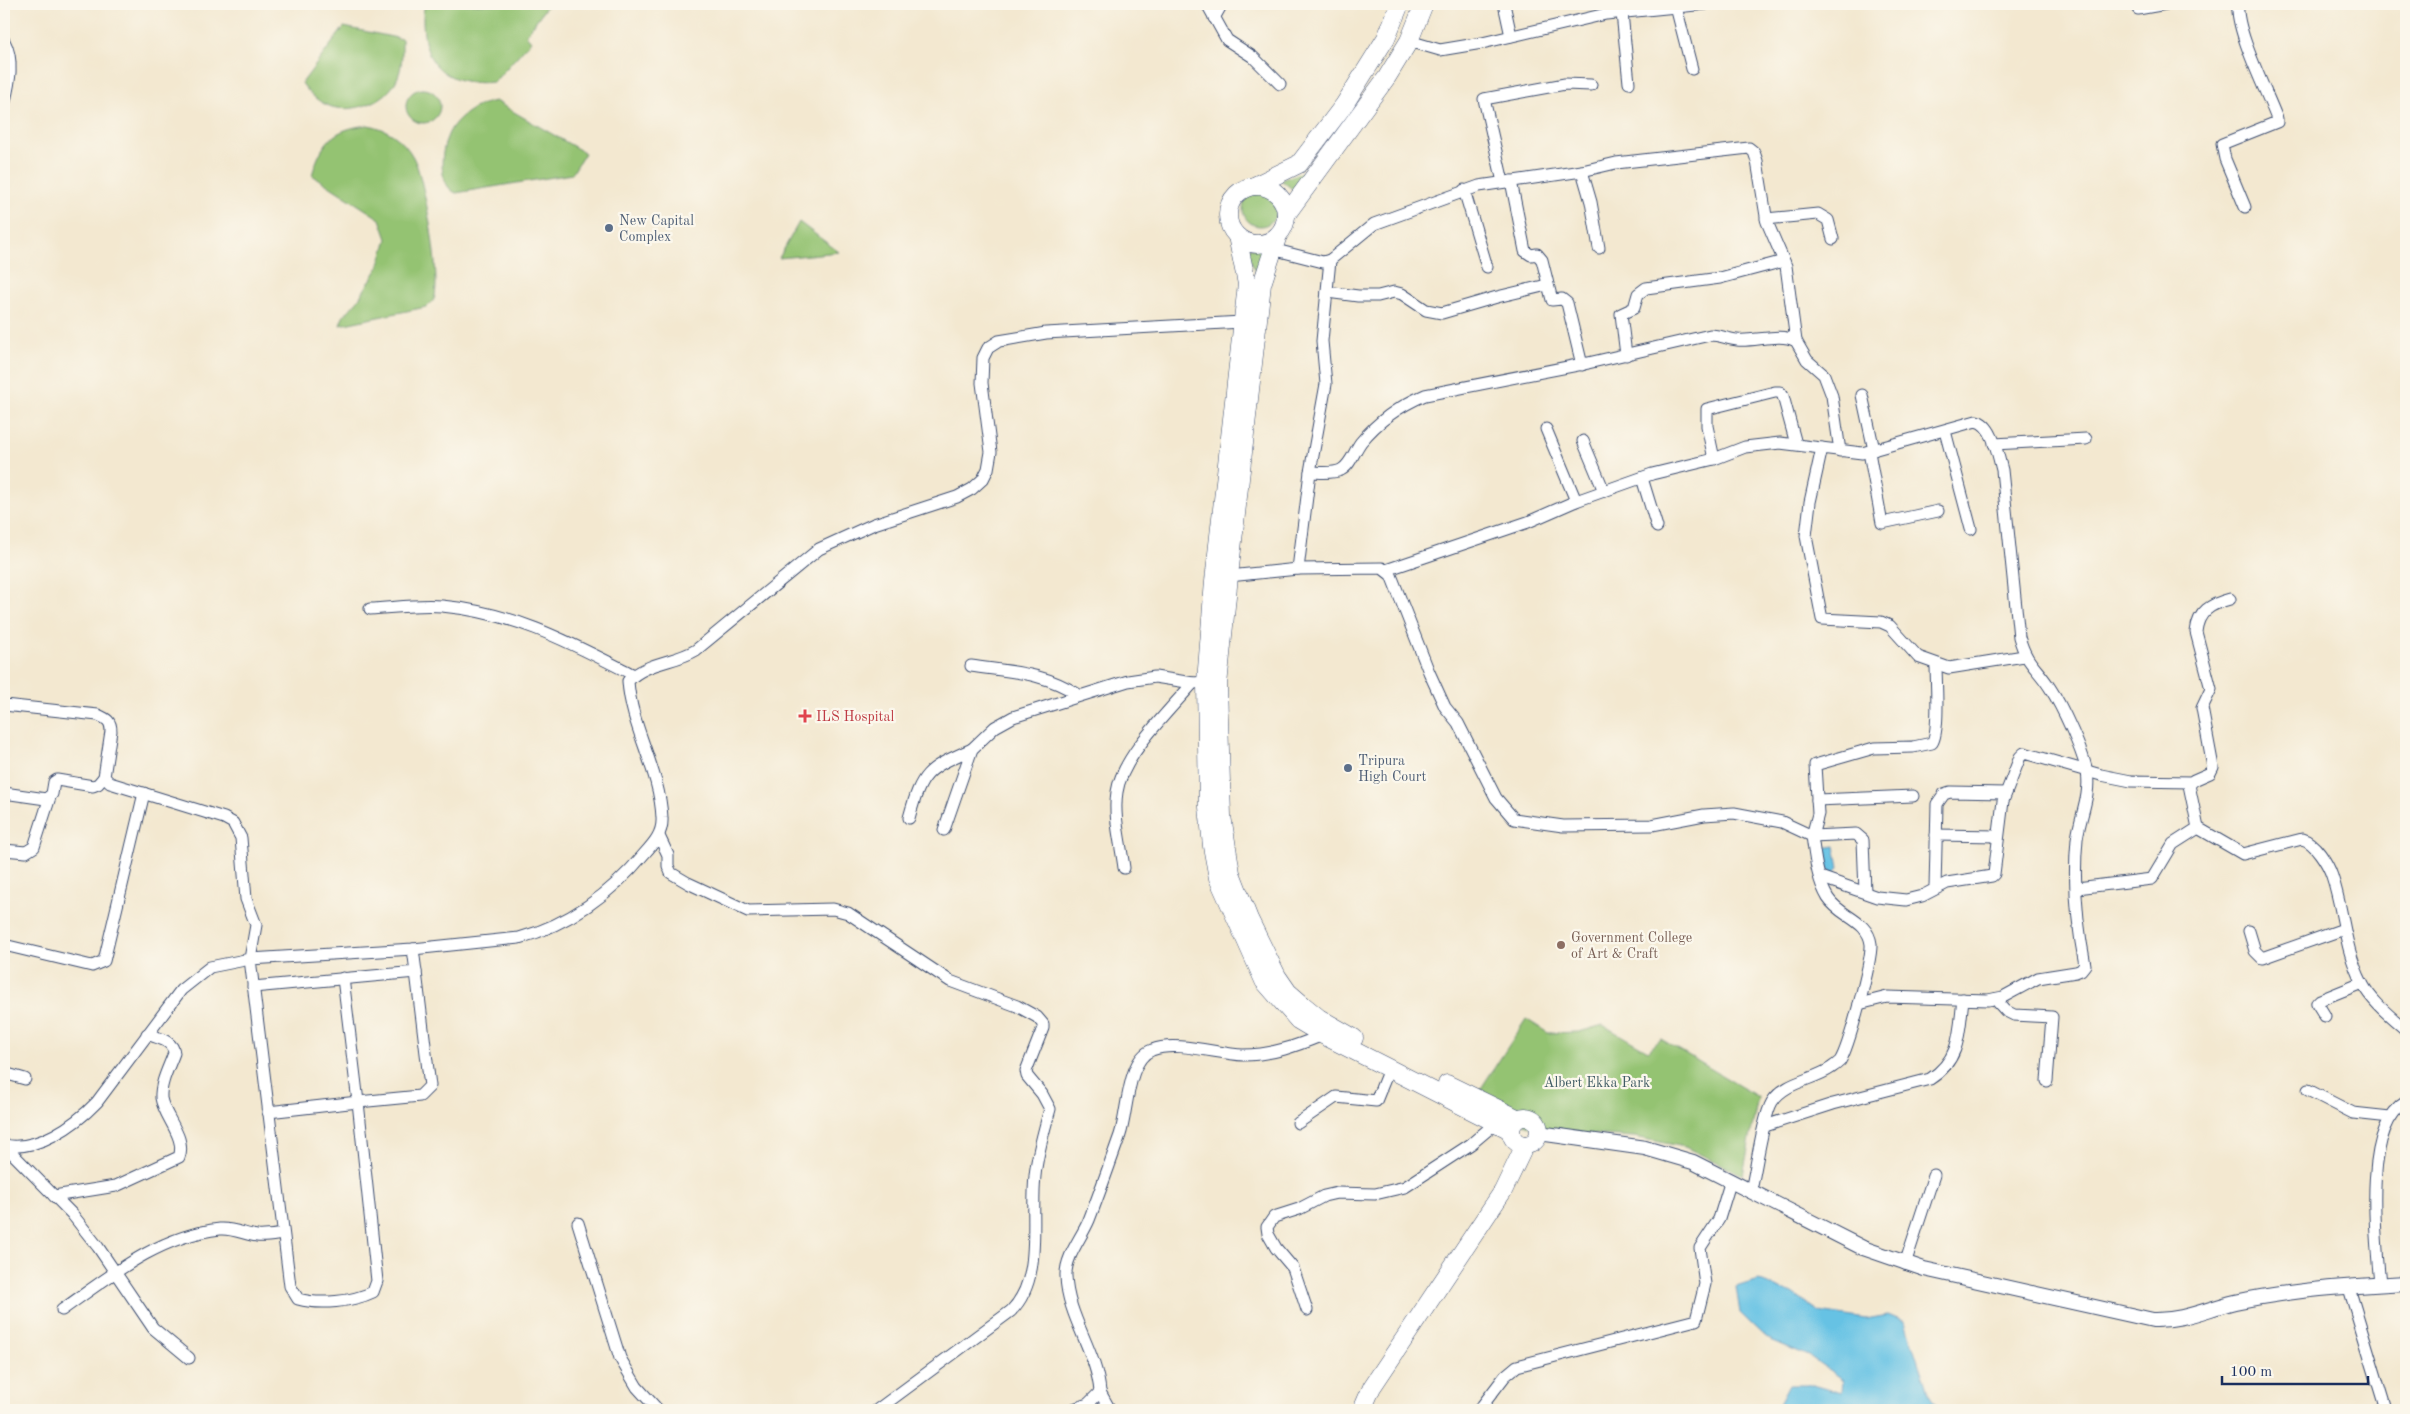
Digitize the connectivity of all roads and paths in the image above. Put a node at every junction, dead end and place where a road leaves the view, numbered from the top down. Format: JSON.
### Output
{"nodes":[{"id":1,"x":1207,"y":4,"type":"edge"},
{"id":2,"x":1222,"y":4,"type":"edge"},
{"id":3,"x":1400,"y":4,"type":"edge"},
{"id":4,"x":1424,"y":4,"type":"edge"},
{"id":5,"x":1504,"y":4,"type":"edge"},
{"id":6,"x":1594,"y":4,"type":"edge"},
{"id":7,"x":1706,"y":4,"type":"edge"},
{"id":8,"x":2166,"y":4,"type":"edge"},
{"id":9,"x":2238,"y":4,"type":"edge"},
{"id":10,"x":1676,"y":7,"type":"junction"},
{"id":11,"x":2138,"y":9,"type":"dead end"},
{"id":12,"x":1622,"y":12,"type":"junction"},
{"id":13,"x":1596,"y":16,"type":"junction"},
{"id":14,"x":1214,"y":18,"type":"junction"},
{"id":15,"x":1511,"y":36,"type":"junction"},
{"id":16,"x":4,"y":41,"type":"edge"},
{"id":17,"x":1408,"y":41,"type":"junction"},
{"id":18,"x":1692,"y":69,"type":"dead end"},
{"id":19,"x":1629,"y":83,"type":"dead end"},
{"id":20,"x":1280,"y":84,"type":"dead end"},
{"id":21,"x":1591,"y":85,"type":"dead end"},
{"id":22,"x":4,"y":105,"type":"edge"},
{"id":23,"x":1582,"y":171,"type":"junction"},
{"id":24,"x":1507,"y":182,"type":"junction"},
{"id":25,"x":1254,"y":186,"type":"junction"},
{"id":26,"x":1464,"y":190,"type":"junction"},
{"id":27,"x":2245,"y":207,"type":"dead end"},
{"id":28,"x":1286,"y":215,"type":"junction"},
{"id":29,"x":1766,"y":219,"type":"junction"},
{"id":30,"x":1237,"y":236,"type":"junction"},
{"id":31,"x":1833,"y":239,"type":"dead end"},
{"id":32,"x":1275,"y":242,"type":"junction"},
{"id":33,"x":1599,"y":248,"type":"dead end"},
{"id":34,"x":1330,"y":260,"type":"junction"},
{"id":35,"x":1784,"y":261,"type":"junction"},
{"id":36,"x":1487,"y":267,"type":"dead end"},
{"id":37,"x":1547,"y":285,"type":"junction"},
{"id":38,"x":1327,"y":292,"type":"junction"},
{"id":39,"x":1242,"y":322,"type":"junction"},
{"id":40,"x":1796,"y":341,"type":"junction"},
{"id":41,"x":1626,"y":355,"type":"junction"},
{"id":42,"x":1582,"y":365,"type":"junction"},
{"id":43,"x":1862,"y":395,"type":"dead end"},
{"id":44,"x":1546,"y":429,"type":"dead end"},
{"id":45,"x":1945,"y":430,"type":"junction"},
{"id":46,"x":2086,"y":439,"type":"dead end"},
{"id":47,"x":1583,"y":441,"type":"dead end"},
{"id":48,"x":1796,"y":444,"type":"junction"},
{"id":49,"x":1994,"y":444,"type":"junction"},
{"id":50,"x":1822,"y":448,"type":"junction"},
{"id":51,"x":1872,"y":451,"type":"junction"},
{"id":52,"x":1840,"y":452,"type":"junction"},
{"id":53,"x":1714,"y":459,"type":"junction"},
{"id":54,"x":1310,"y":472,"type":"junction"},
{"id":55,"x":1642,"y":478,"type":"junction"},
{"id":56,"x":1604,"y":491,"type":"junction"},
{"id":57,"x":1576,"y":502,"type":"junction"},
{"id":58,"x":1938,"y":511,"type":"dead end"},
{"id":59,"x":1657,"y":527,"type":"dead end"},
{"id":60,"x":1971,"y":529,"type":"dead end"},
{"id":61,"x":1298,"y":569,"type":"junction"},
{"id":62,"x":1386,"y":570,"type":"junction"},
{"id":63,"x":1229,"y":576,"type":"junction"},
{"id":64,"x":2230,"y":599,"type":"dead end"},
{"id":65,"x":370,"y":609,"type":"dead end"},
{"id":66,"x":2024,"y":656,"type":"junction"},
{"id":67,"x":1936,"y":665,"type":"junction"},
{"id":68,"x":971,"y":666,"type":"dead end"},
{"id":69,"x":634,"y":675,"type":"junction"},
{"id":70,"x":1200,"y":682,"type":"junction"},
{"id":71,"x":1079,"y":695,"type":"junction"},
{"id":72,"x":4,"y":704,"type":"edge"},
{"id":73,"x":972,"y":749,"type":"junction"},
{"id":74,"x":2086,"y":770,"type":"junction"},
{"id":75,"x":104,"y":777,"type":"junction"},
{"id":76,"x":2191,"y":782,"type":"junction"},
{"id":77,"x":4,"y":793,"type":"edge"},
{"id":78,"x":144,"y":793,"type":"junction"},
{"id":79,"x":2006,"y":793,"type":"junction"},
{"id":80,"x":1913,"y":796,"type":"dead end"},
{"id":81,"x":50,"y":797,"type":"junction"},
{"id":82,"x":1817,"y":800,"type":"junction"},
{"id":83,"x":909,"y":818,"type":"dead end"},
{"id":84,"x":2198,"y":828,"type":"junction"},
{"id":85,"x":944,"y":830,"type":"dead end"},
{"id":86,"x":1936,"y":835,"type":"junction"},
{"id":87,"x":659,"y":836,"type":"junction"},
{"id":88,"x":1812,"y":836,"type":"junction"},
{"id":89,"x":1998,"y":836,"type":"junction"},
{"id":90,"x":4,"y":850,"type":"edge"},
{"id":91,"x":1124,"y":868,"type":"dead end"},
{"id":92,"x":1820,"y":877,"type":"junction"},
{"id":93,"x":1935,"y":888,"type":"junction"},
{"id":94,"x":2077,"y":888,"type":"junction"},
{"id":95,"x":1865,"y":892,"type":"junction"},
{"id":96,"x":2344,"y":929,"type":"junction"},
{"id":97,"x":2249,"y":931,"type":"dead end"},
{"id":98,"x":4,"y":945,"type":"edge"},
{"id":99,"x":413,"y":949,"type":"junction"},
{"id":100,"x":250,"y":959,"type":"junction"},
{"id":101,"x":416,"y":972,"type":"junction"},
{"id":102,"x":344,"y":978,"type":"junction"},
{"id":103,"x":2362,"y":983,"type":"junction"},
{"id":104,"x":253,"y":987,"type":"junction"},
{"id":105,"x":1995,"y":998,"type":"junction"},
{"id":106,"x":1963,"y":999,"type":"junction"},
{"id":107,"x":1860,"y":1004,"type":"junction"},
{"id":108,"x":2325,"y":1016,"type":"dead end"},
{"id":109,"x":2406,"y":1030,"type":"edge"},
{"id":110,"x":147,"y":1034,"type":"junction"},
{"id":111,"x":1323,"y":1035,"type":"junction"},
{"id":112,"x":1389,"y":1069,"type":"junction"},
{"id":113,"x":4,"y":1073,"type":"edge"},
{"id":114,"x":25,"y":1079,"type":"dead end"},
{"id":115,"x":2047,"y":1081,"type":"dead end"},
{"id":116,"x":2308,"y":1090,"type":"dead end"},
{"id":117,"x":358,"y":1102,"type":"junction"},
{"id":118,"x":2406,"y":1102,"type":"edge"},
{"id":119,"x":268,"y":1112,"type":"junction"},
{"id":120,"x":2390,"y":1117,"type":"junction"},
{"id":121,"x":1298,"y":1124,"type":"dead end"},
{"id":122,"x":1508,"y":1124,"type":"junction"},
{"id":123,"x":1765,"y":1126,"type":"junction"},
{"id":124,"x":1539,"y":1133,"type":"junction"},
{"id":125,"x":4,"y":1145,"type":"edge"},
{"id":126,"x":1525,"y":1145,"type":"junction"},
{"id":127,"x":1934,"y":1175,"type":"dead end"},
{"id":128,"x":1731,"y":1180,"type":"junction"},
{"id":129,"x":1751,"y":1190,"type":"junction"},
{"id":130,"x":54,"y":1196,"type":"junction"},
{"id":131,"x":578,"y":1223,"type":"dead end"},
{"id":132,"x":284,"y":1234,"type":"junction"},
{"id":133,"x":1905,"y":1264,"type":"junction"},
{"id":134,"x":115,"y":1271,"type":"junction"},
{"id":135,"x":2406,"y":1283,"type":"edge"},
{"id":136,"x":2380,"y":1284,"type":"junction"},
{"id":137,"x":2348,"y":1288,"type":"junction"},
{"id":138,"x":62,"y":1310,"type":"dead end"},
{"id":139,"x":1307,"y":1310,"type":"dead end"},
{"id":140,"x":189,"y":1358,"type":"dead end"},
{"id":141,"x":1100,"y":1392,"type":"junction"},
{"id":142,"x":658,"y":1410,"type":"edge"},
{"id":143,"x":877,"y":1410,"type":"edge"},
{"id":144,"x":1071,"y":1410,"type":"edge"},
{"id":145,"x":1110,"y":1410,"type":"edge"},
{"id":146,"x":1362,"y":1410,"type":"edge"},
{"id":147,"x":1479,"y":1410,"type":"edge"},
{"id":148,"x":2386,"y":1410,"type":"edge"}],
"edges":[{"from":1,"to":14,"type":"street"},
{"from":2,"to":14,"type":"street"},
{"from":3,"to":25,"type":"main road"},
{"from":4,"to":17,"type":"main road"},
{"from":5,"to":15,"type":"street"},
{"from":6,"to":13,"type":"street"},
{"from":7,"to":10,"type":"street"},
{"from":8,"to":11,"type":"street"},
{"from":9,"to":27,"type":"street"},
{"from":10,"to":12,"type":"street"},
{"from":10,"to":18,"type":"street"},
{"from":12,"to":13,"type":"street"},
{"from":12,"to":19,"type":"street"},
{"from":13,"to":15,"type":"street"},
{"from":14,"to":20,"type":"street"},
{"from":15,"to":17,"type":"street"},
{"from":16,"to":22,"type":"street"},
{"from":17,"to":28,"type":"main road"},
{"from":21,"to":24,"type":"street"},
{"from":23,"to":24,"type":"street"},
{"from":23,"to":29,"type":"street"},
{"from":23,"to":33,"type":"street"},
{"from":24,"to":26,"type":"street"},
{"from":24,"to":37,"type":"street"},
{"from":25,"to":28,"type":"main road"},
{"from":25,"to":30,"type":"main road"},
{"from":26,"to":34,"type":"street"},
{"from":26,"to":36,"type":"street"},
{"from":28,"to":32,"type":"main road"},
{"from":29,"to":31,"type":"street"},
{"from":29,"to":35,"type":"street"},
{"from":30,"to":32,"type":"main road"},
{"from":30,"to":39,"type":"main road"},
{"from":32,"to":34,"type":"street"},
{"from":32,"to":63,"type":"main road"},
{"from":34,"to":38,"type":"street"},
{"from":35,"to":40,"type":"street"},
{"from":35,"to":41,"type":"street"},
{"from":37,"to":38,"type":"street"},
{"from":37,"to":42,"type":"street"},
{"from":38,"to":54,"type":"street"},
{"from":39,"to":69,"type":"street"},
{"from":39,"to":70,"type":"main road"},
{"from":40,"to":41,"type":"street"},
{"from":40,"to":52,"type":"street"},
{"from":41,"to":42,"type":"street"},
{"from":42,"to":54,"type":"street"},
{"from":43,"to":51,"type":"street"},
{"from":44,"to":57,"type":"street"},
{"from":45,"to":49,"type":"street"},
{"from":45,"to":51,"type":"street"},
{"from":45,"to":60,"type":"street"},
{"from":46,"to":49,"type":"street"},
{"from":47,"to":56,"type":"street"},
{"from":48,"to":50,"type":"street"},
{"from":48,"to":53,"type":"street"},
{"from":48,"to":53,"type":"street"},
{"from":49,"to":66,"type":"street"},
{"from":50,"to":52,"type":"street"},
{"from":50,"to":67,"type":"street"},
{"from":51,"to":52,"type":"street"},
{"from":51,"to":58,"type":"street"},
{"from":53,"to":55,"type":"street"},
{"from":54,"to":61,"type":"street"},
{"from":55,"to":56,"type":"street"},
{"from":55,"to":59,"type":"street"},
{"from":56,"to":57,"type":"street"},
{"from":57,"to":62,"type":"street"},
{"from":61,"to":62,"type":"street"},
{"from":61,"to":63,"type":"street"},
{"from":62,"to":88,"type":"street"},
{"from":63,"to":122,"type":"main road"},
{"from":64,"to":76,"type":"street"},
{"from":65,"to":69,"type":"street"},
{"from":66,"to":67,"type":"street"},
{"from":66,"to":74,"type":"street"},
{"from":67,"to":82,"type":"street"},
{"from":68,"to":71,"type":"street"},
{"from":69,"to":87,"type":"street"},
{"from":70,"to":71,"type":"street"},
{"from":70,"to":91,"type":"street"},
{"from":70,"to":111,"type":"main road"},
{"from":71,"to":73,"type":"street"},
{"from":72,"to":75,"type":"street"},
{"from":73,"to":83,"type":"street"},
{"from":73,"to":85,"type":"street"},
{"from":74,"to":76,"type":"street"},
{"from":74,"to":79,"type":"street"},
{"from":74,"to":94,"type":"street"},
{"from":75,"to":78,"type":"street"},
{"from":75,"to":81,"type":"street"},
{"from":76,"to":84,"type":"street"},
{"from":77,"to":81,"type":"street"},
{"from":78,"to":98,"type":"street"},
{"from":78,"to":100,"type":"street"},
{"from":79,"to":86,"type":"street"},
{"from":79,"to":89,"type":"street"},
{"from":80,"to":82,"type":"street"},
{"from":81,"to":90,"type":"street"},
{"from":82,"to":88,"type":"street"},
{"from":84,"to":94,"type":"street"},
{"from":84,"to":96,"type":"street"},
{"from":86,"to":89,"type":"street"},
{"from":86,"to":93,"type":"street"},
{"from":87,"to":99,"type":"street"},
{"from":87,"to":143,"type":"street"},
{"from":88,"to":92,"type":"street"},
{"from":88,"to":95,"type":"street"},
{"from":89,"to":93,"type":"street"},
{"from":92,"to":95,"type":"street"},
{"from":92,"to":107,"type":"street"},
{"from":93,"to":95,"type":"street"},
{"from":94,"to":105,"type":"street"},
{"from":96,"to":97,"type":"street"},
{"from":96,"to":103,"type":"street"},
{"from":99,"to":100,"type":"street"},
{"from":99,"to":101,"type":"street"},
{"from":100,"to":104,"type":"street"},
{"from":100,"to":110,"type":"street"},
{"from":101,"to":102,"type":"street"},
{"from":101,"to":117,"type":"street"},
{"from":102,"to":104,"type":"street"},
{"from":102,"to":117,"type":"street"},
{"from":103,"to":108,"type":"street"},
{"from":103,"to":109,"type":"street"},
{"from":104,"to":119,"type":"street"},
{"from":105,"to":106,"type":"street"},
{"from":105,"to":115,"type":"street"},
{"from":106,"to":107,"type":"street"},
{"from":106,"to":123,"type":"street"},
{"from":107,"to":123,"type":"street"},
{"from":110,"to":125,"type":"street"},
{"from":110,"to":130,"type":"street"},
{"from":111,"to":112,"type":"main road"},
{"from":111,"to":141,"type":"street"},
{"from":112,"to":121,"type":"street"},
{"from":112,"to":122,"type":"main road"},
{"from":113,"to":114,"type":"street"},
{"from":116,"to":120,"type":"street"},
{"from":117,"to":119,"type":"street"},
{"from":117,"to":132,"type":"street"},
{"from":118,"to":120,"type":"street"},
{"from":119,"to":132,"type":"street"},
{"from":120,"to":136,"type":"street"},
{"from":122,"to":124,"type":"main road"},
{"from":122,"to":126,"type":"main road"},
{"from":122,"to":139,"type":"street"},
{"from":123,"to":129,"type":"street"},
{"from":124,"to":126,"type":"main road"},
{"from":124,"to":128,"type":"street"},
{"from":125,"to":130,"type":"street"},
{"from":126,"to":146,"type":"main road"},
{"from":127,"to":133,"type":"street"},
{"from":128,"to":129,"type":"street"},
{"from":128,"to":147,"type":"street"},
{"from":129,"to":133,"type":"street"},
{"from":130,"to":134,"type":"street"},
{"from":131,"to":142,"type":"street"},
{"from":132,"to":134,"type":"street"},
{"from":133,"to":137,"type":"street"},
{"from":134,"to":138,"type":"street"},
{"from":134,"to":140,"type":"street"},
{"from":135,"to":136,"type":"street"},
{"from":136,"to":137,"type":"street"},
{"from":137,"to":148,"type":"street"},
{"from":141,"to":144,"type":"street"},
{"from":141,"to":145,"type":"street"}]}
